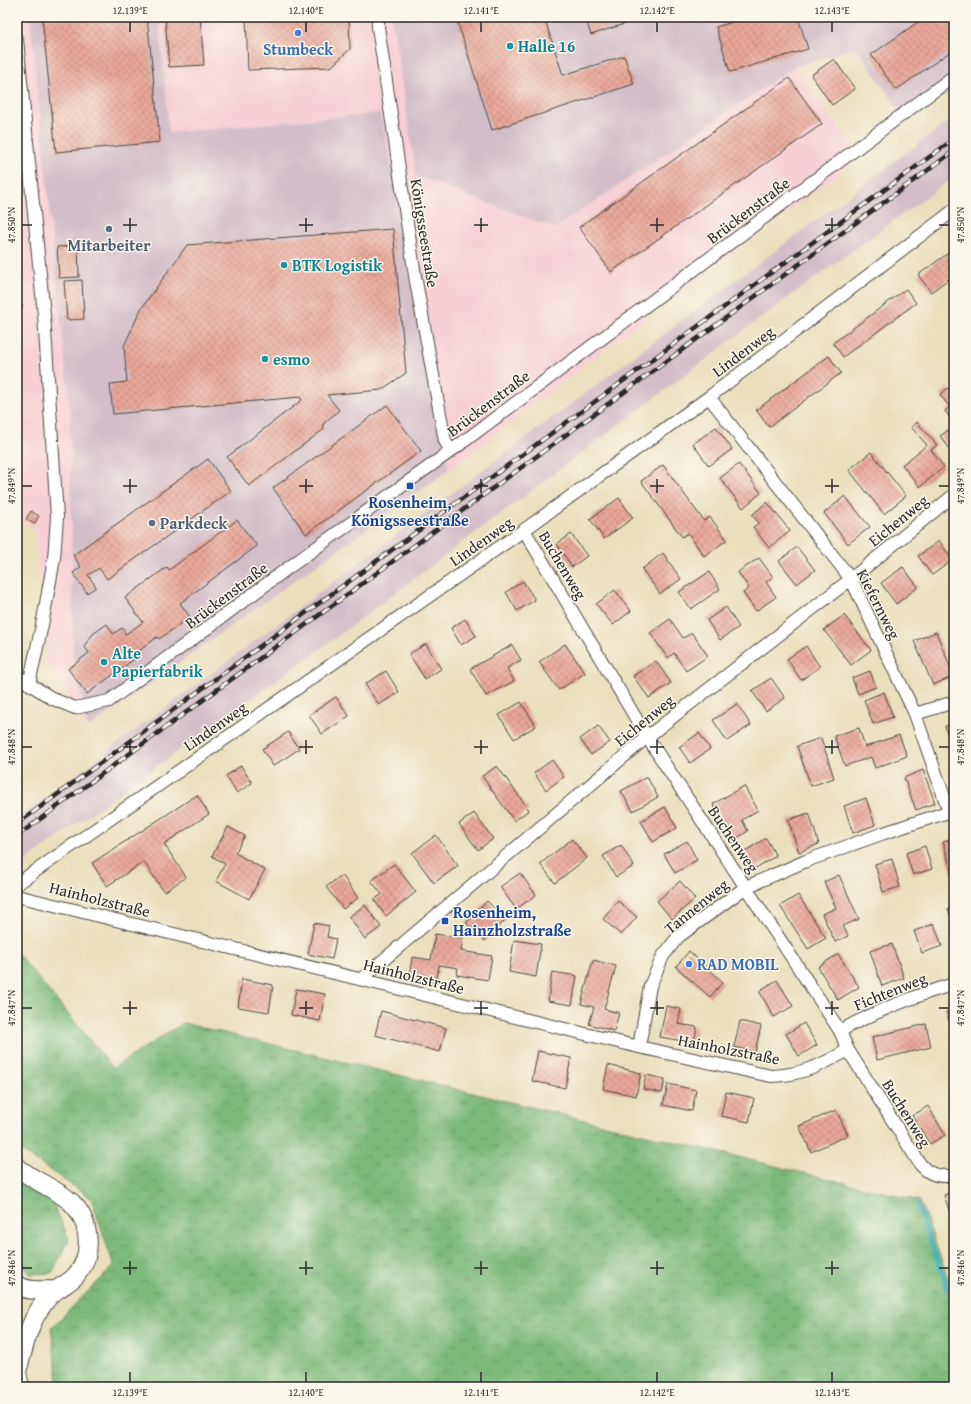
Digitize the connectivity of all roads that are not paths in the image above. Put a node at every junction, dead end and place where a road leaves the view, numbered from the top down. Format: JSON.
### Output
{"nodes":[{"id":1,"x":378,"y":17,"type":"edge"},
{"id":2,"x":17,"y":40,"type":"edge"},
{"id":3,"x":954,"y":76,"type":"edge"},
{"id":4,"x":954,"y":210,"type":"edge"},
{"id":5,"x":709,"y":397,"type":"junction"},
{"id":6,"x":451,"y":450,"type":"junction"},
{"id":7,"x":954,"y":496,"type":"edge"},
{"id":8,"x":524,"y":530,"type":"junction"},
{"id":9,"x":851,"y":579,"type":"junction"},
{"id":10,"x":17,"y":676,"type":"edge"},
{"id":11,"x":28,"y":684,"type":"junction"},
{"id":12,"x":954,"y":702,"type":"edge"},
{"id":13,"x":915,"y":714,"type":"junction"},
{"id":14,"x":647,"y":737,"type":"junction"},
{"id":15,"x":951,"y":811,"type":"edge"},
{"id":16,"x":17,"y":884,"type":"edge"},
{"id":17,"x":746,"y":887,"type":"junction"},
{"id":18,"x":17,"y":896,"type":"edge"},
{"id":19,"x":361,"y":979,"type":"junction"},
{"id":20,"x":954,"y":984,"type":"edge"},
{"id":21,"x":840,"y":1031,"type":"junction"},
{"id":22,"x":639,"y":1047,"type":"junction"},
{"id":23,"x":848,"y":1050,"type":"junction"},
{"id":24,"x":17,"y":1167,"type":"edge"},
{"id":25,"x":954,"y":1175,"type":"edge"},
{"id":26,"x":17,"y":1285,"type":"edge"},
{"id":27,"x":57,"y":1290,"type":"junction"},
{"id":28,"x":17,"y":1373,"type":"edge"},
{"id":29,"x":20,"y":1387,"type":"edge"}],
"edges":[{"from":1,"to":6,"type":"street","name":"Königsseestraße"},
{"from":2,"to":11,"type":"street"},
{"from":3,"to":6,"type":"street","name":"Brückenstraße"},
{"from":4,"to":5,"type":"street","name":"Lindenweg"},
{"from":5,"to":8,"type":"street","name":"Lindenweg"},
{"from":5,"to":9,"type":"street","name":"Kiefernweg"},
{"from":6,"to":11,"type":"street","name":"Brückenstraße"},
{"from":7,"to":9,"type":"street","name":"Eichenweg"},
{"from":8,"to":14,"type":"street","name":"Buchenweg"},
{"from":8,"to":16,"type":"street","name":"Lindenweg"},
{"from":9,"to":13,"type":"street","name":"Kiefernweg"},
{"from":9,"to":14,"type":"street","name":"Eichenweg"},
{"from":10,"to":11,"type":"street","name":"Brückenstraße"},
{"from":12,"to":13,"type":"street"},
{"from":13,"to":15,"type":"street","name":"Kiefernweg"},
{"from":14,"to":17,"type":"street","name":"Buchenweg"},
{"from":14,"to":19,"type":"street","name":"Eichenweg"},
{"from":15,"to":17,"type":"street","name":"Tannenweg"},
{"from":17,"to":21,"type":"street","name":"Buchenweg"},
{"from":17,"to":22,"type":"street","name":"Tannenweg"},
{"from":18,"to":19,"type":"street","name":"Hainholzstraße"},
{"from":19,"to":22,"type":"street","name":"Hainholzstraße"},
{"from":20,"to":21,"type":"street","name":"Fichtenweg"},
{"from":21,"to":23,"type":"street","name":"Buchenweg"},
{"from":22,"to":23,"type":"street","name":"Hainholzstraße"},
{"from":23,"to":25,"type":"street","name":"Buchenweg"},
{"from":24,"to":27,"type":"main road"},
{"from":26,"to":27,"type":"main road"},
{"from":27,"to":28,"type":"main road"},
{"from":28,"to":29,"type":"main road"}]}
